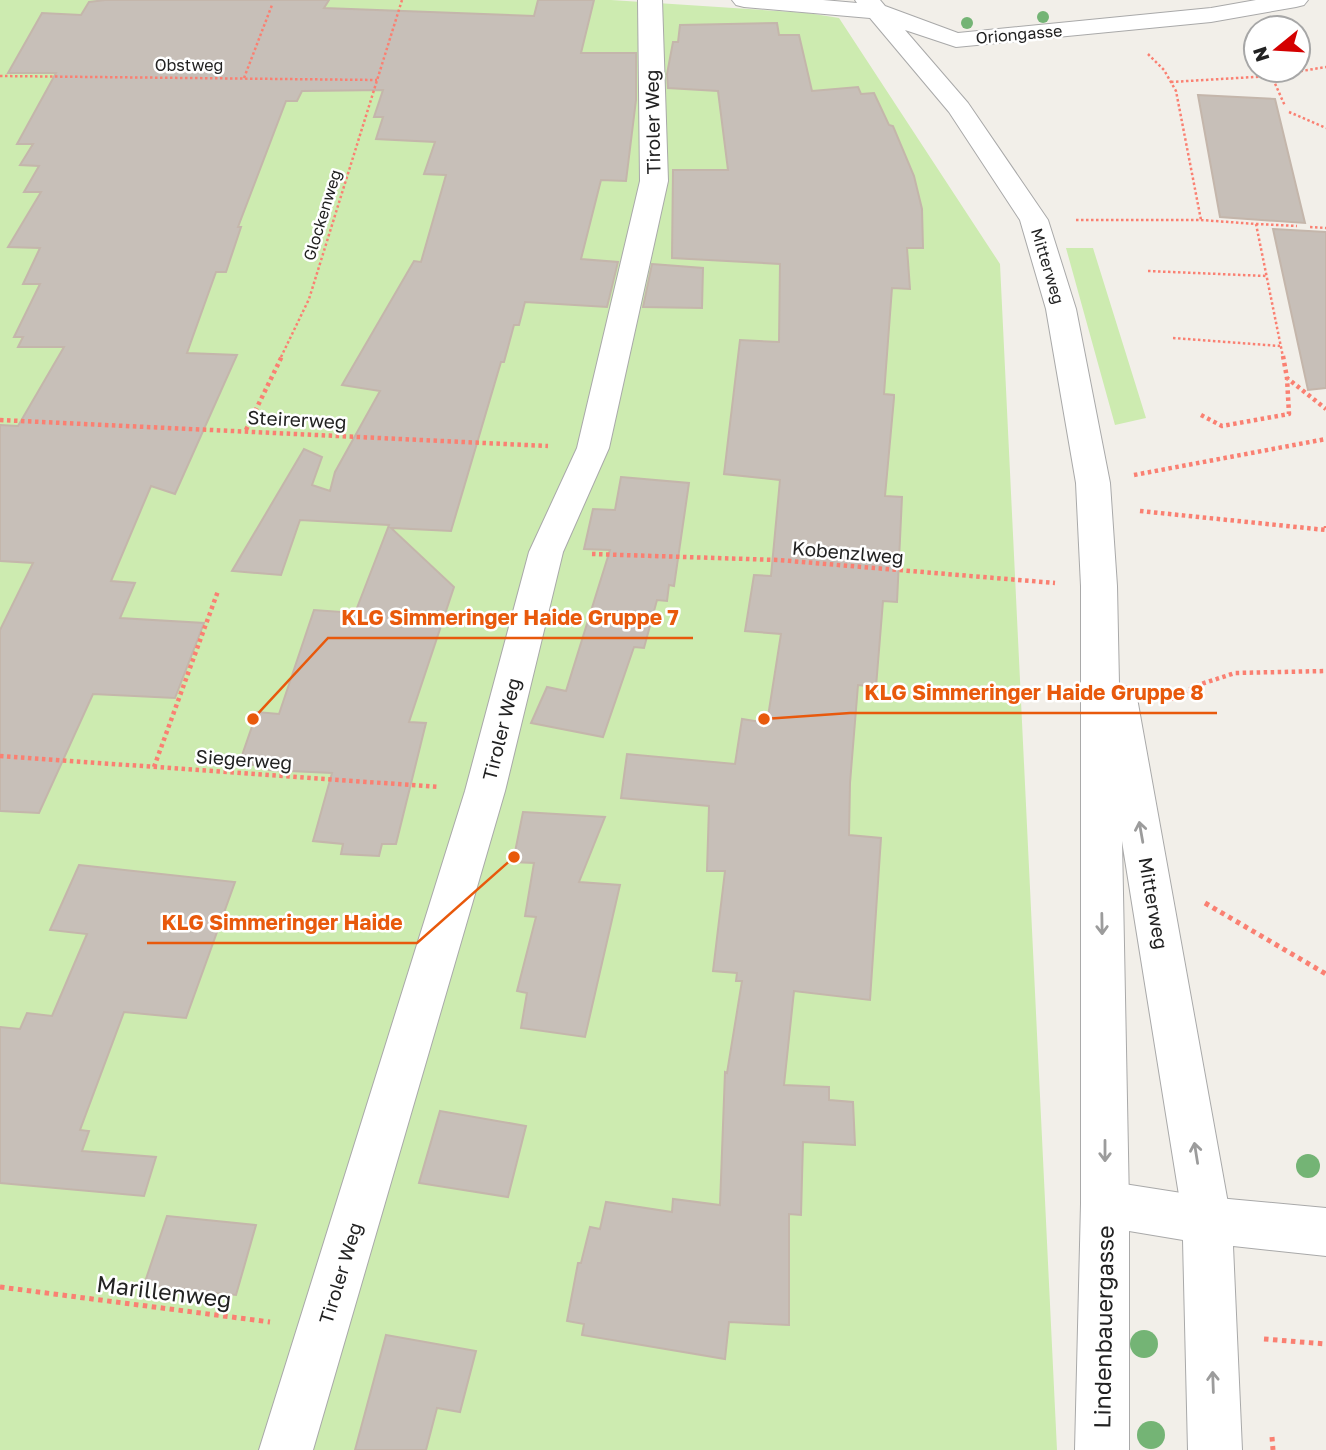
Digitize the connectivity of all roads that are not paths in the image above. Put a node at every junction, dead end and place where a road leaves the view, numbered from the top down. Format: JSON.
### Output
{"nodes":[{"id":1,"x":650,"y":0,"type":"edge"},
{"id":2,"x":744,"y":0,"type":"edge"},
{"id":3,"x":1296,"y":0,"type":"edge"},
{"id":4,"x":873,"y":6,"type":"edge"},
{"id":5,"x":1099,"y":586,"type":"junction"},
{"id":6,"x":1105,"y":1204,"type":"junction"},
{"id":7,"x":1207,"y":1220,"type":"junction"},
{"id":8,"x":1326,"y":1232,"type":"edge"},
{"id":9,"x":286,"y":1450,"type":"edge"},
{"id":10,"x":1102,"y":1450,"type":"edge"},
{"id":11,"x":1215,"y":1450,"type":"edge"}],
"edges":[{"from":1,"to":9,"type":"street","name":"Tiroler Weg"},
{"from":2,"to":4,"type":"street","name":"Oriongasse"},
{"from":3,"to":4,"type":"street","name":"Oriongasse"},
{"from":4,"to":5,"type":"street","name":"Mitterweg"},
{"from":5,"to":6,"type":"street","name":"Mitterweg","one_way":true},
{"from":7,"to":5,"type":"street","name":"Mitterweg","one_way":true},
{"from":6,"to":7,"type":"street"},
{"from":6,"to":10,"type":"street","name":"Lindenbauergasse"},
{"from":7,"to":8,"type":"street"},
{"from":11,"to":7,"type":"street","one_way":true}]}
